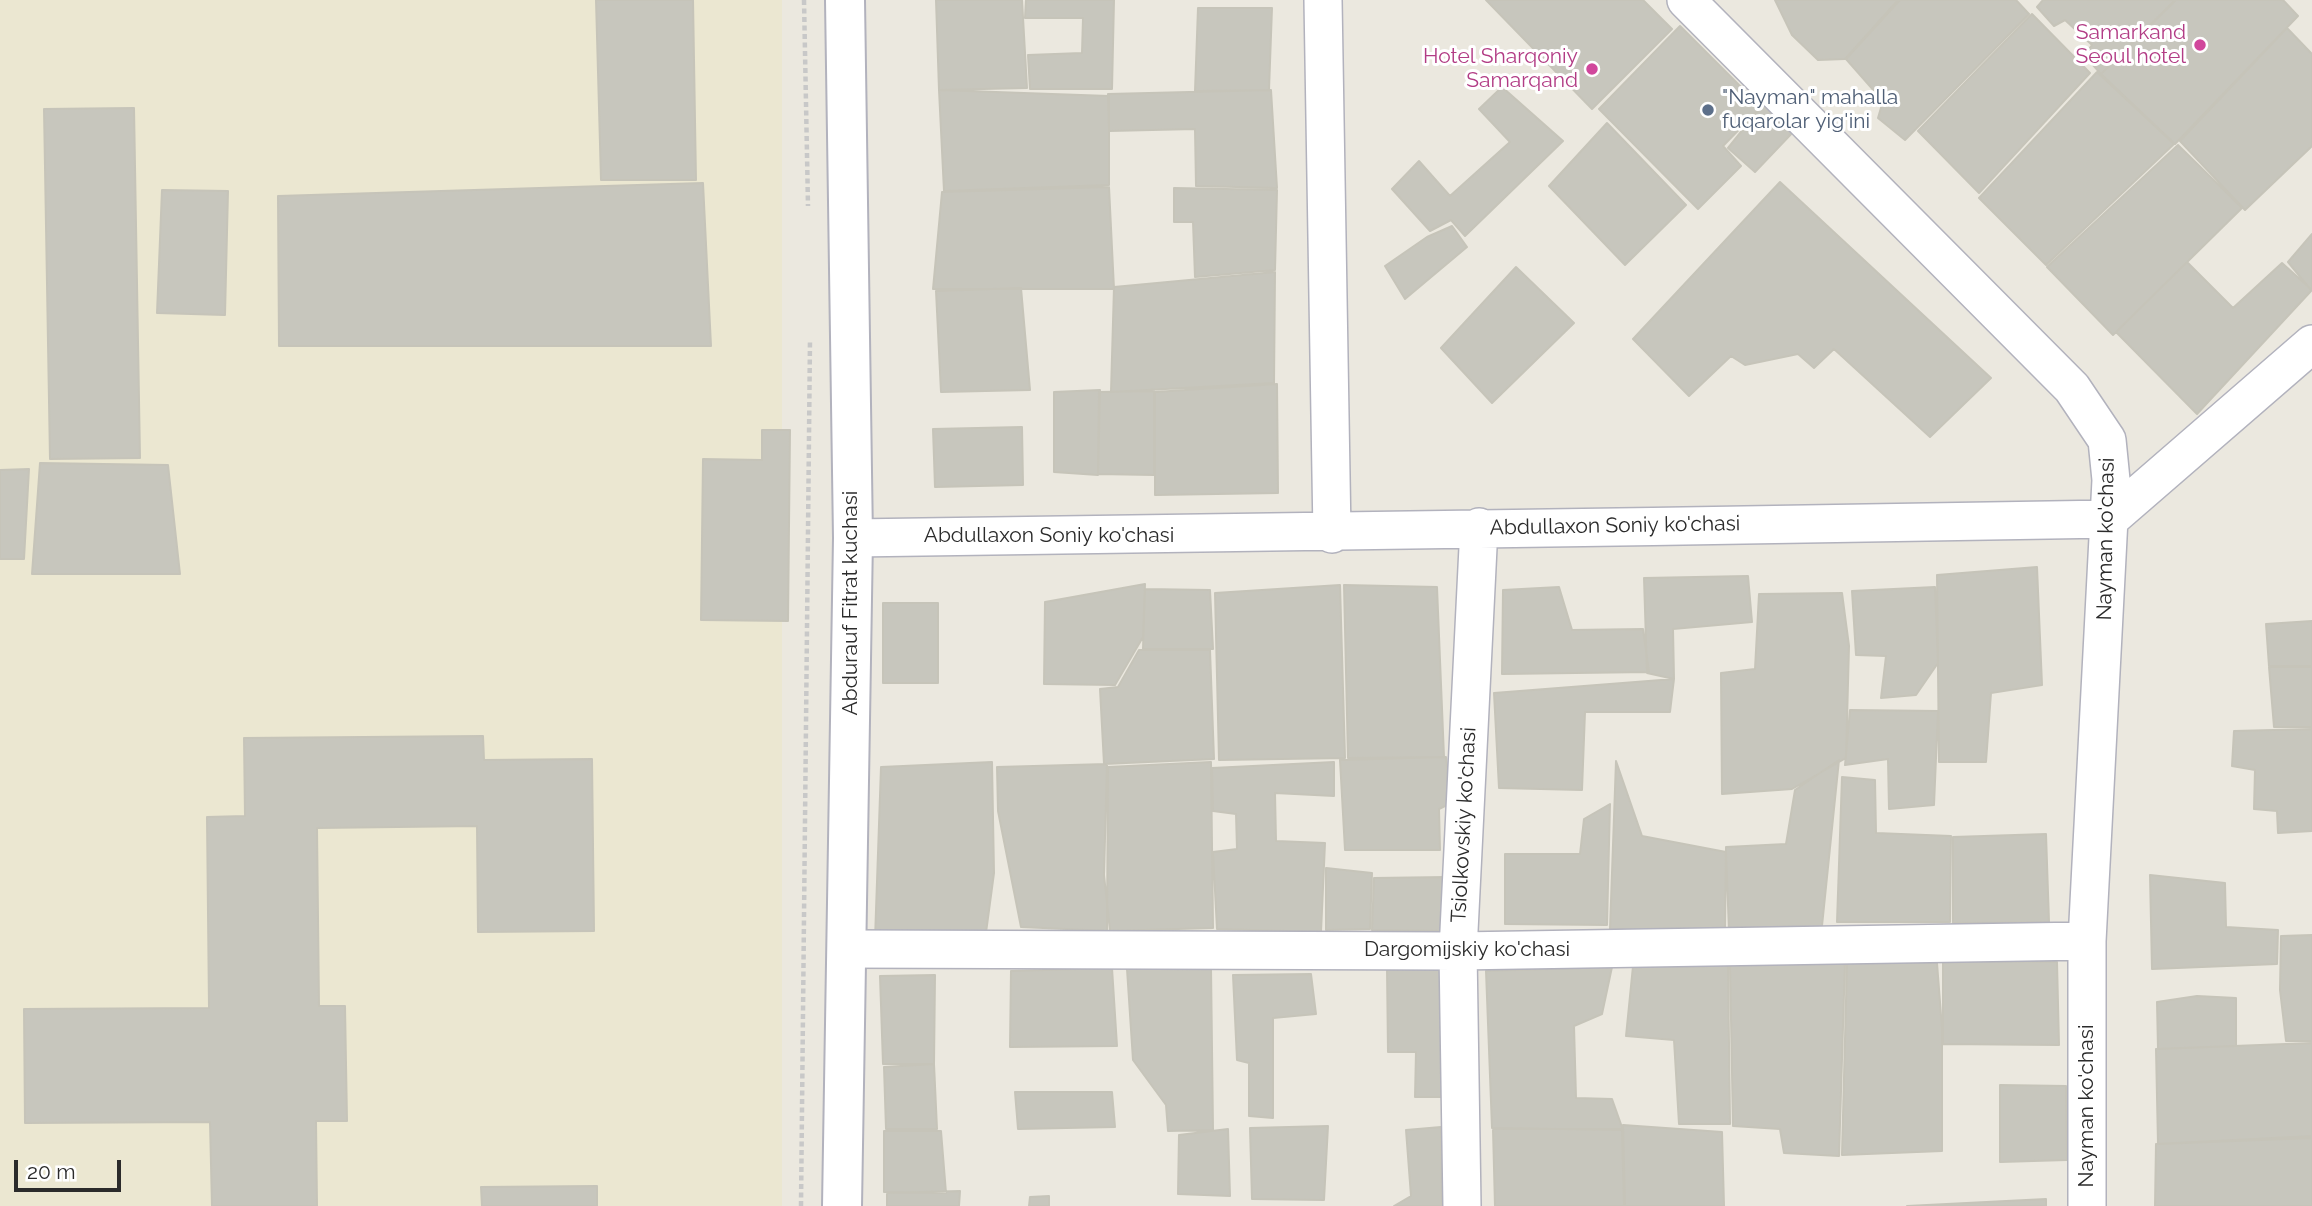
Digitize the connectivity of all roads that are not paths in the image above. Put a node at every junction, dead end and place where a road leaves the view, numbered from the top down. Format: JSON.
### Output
{"nodes":[{"id":1,"x":845,"y":0,"type":"edge"},
{"id":2,"x":1323,"y":0,"type":"edge"},
{"id":3,"x":1686,"y":0,"type":"edge"},
{"id":4,"x":2312,"y":344,"type":"edge"},
{"id":5,"x":2110,"y":519,"type":"junction"},
{"id":6,"x":1479,"y":527,"type":"junction"},
{"id":7,"x":1332,"y":534,"type":"junction"},
{"id":8,"x":853,"y":538,"type":"junction"},
{"id":9,"x":2087,"y":941,"type":"junction"},
{"id":10,"x":847,"y":949,"type":"junction"},
{"id":11,"x":1458,"y":951,"type":"junction"},
{"id":12,"x":842,"y":1206,"type":"edge"},
{"id":13,"x":1462,"y":1206,"type":"edge"},
{"id":14,"x":2087,"y":1206,"type":"edge"}],
"edges":[{"from":1,"to":8,"type":"street","name":"Abdurauf Fitrat kuchasi"},
{"from":2,"to":7,"type":"street"},
{"from":3,"to":5,"type":"street","name":"Nayman ko'chasi"},
{"from":4,"to":5,"type":"street"},
{"from":5,"to":6,"type":"street","name":"Abdullaxon Soniy ko'chasi"},
{"from":5,"to":9,"type":"street","name":"Nayman ko'chasi"},
{"from":6,"to":7,"type":"street","name":"Abdullaxon Soniy ko'chasi"},
{"from":6,"to":11,"type":"street","name":"Tsiolkovskiy ko'chasi"},
{"from":7,"to":8,"type":"street","name":"Abdullaxon Soniy ko'chasi"},
{"from":8,"to":10,"type":"street","name":"Abdurauf Fitrat kuchasi"},
{"from":9,"to":11,"type":"street","name":"Dargomijskiy ko'chasi"},
{"from":9,"to":14,"type":"street","name":"Nayman ko'chasi"},
{"from":10,"to":11,"type":"street","name":"Dargomijskiy ko'chasi"},
{"from":10,"to":12,"type":"street","name":"Abdurauf Fitrat kuchasi"},
{"from":11,"to":13,"type":"street","name":"Tsiolkovskiy ko'chasi"}]}
